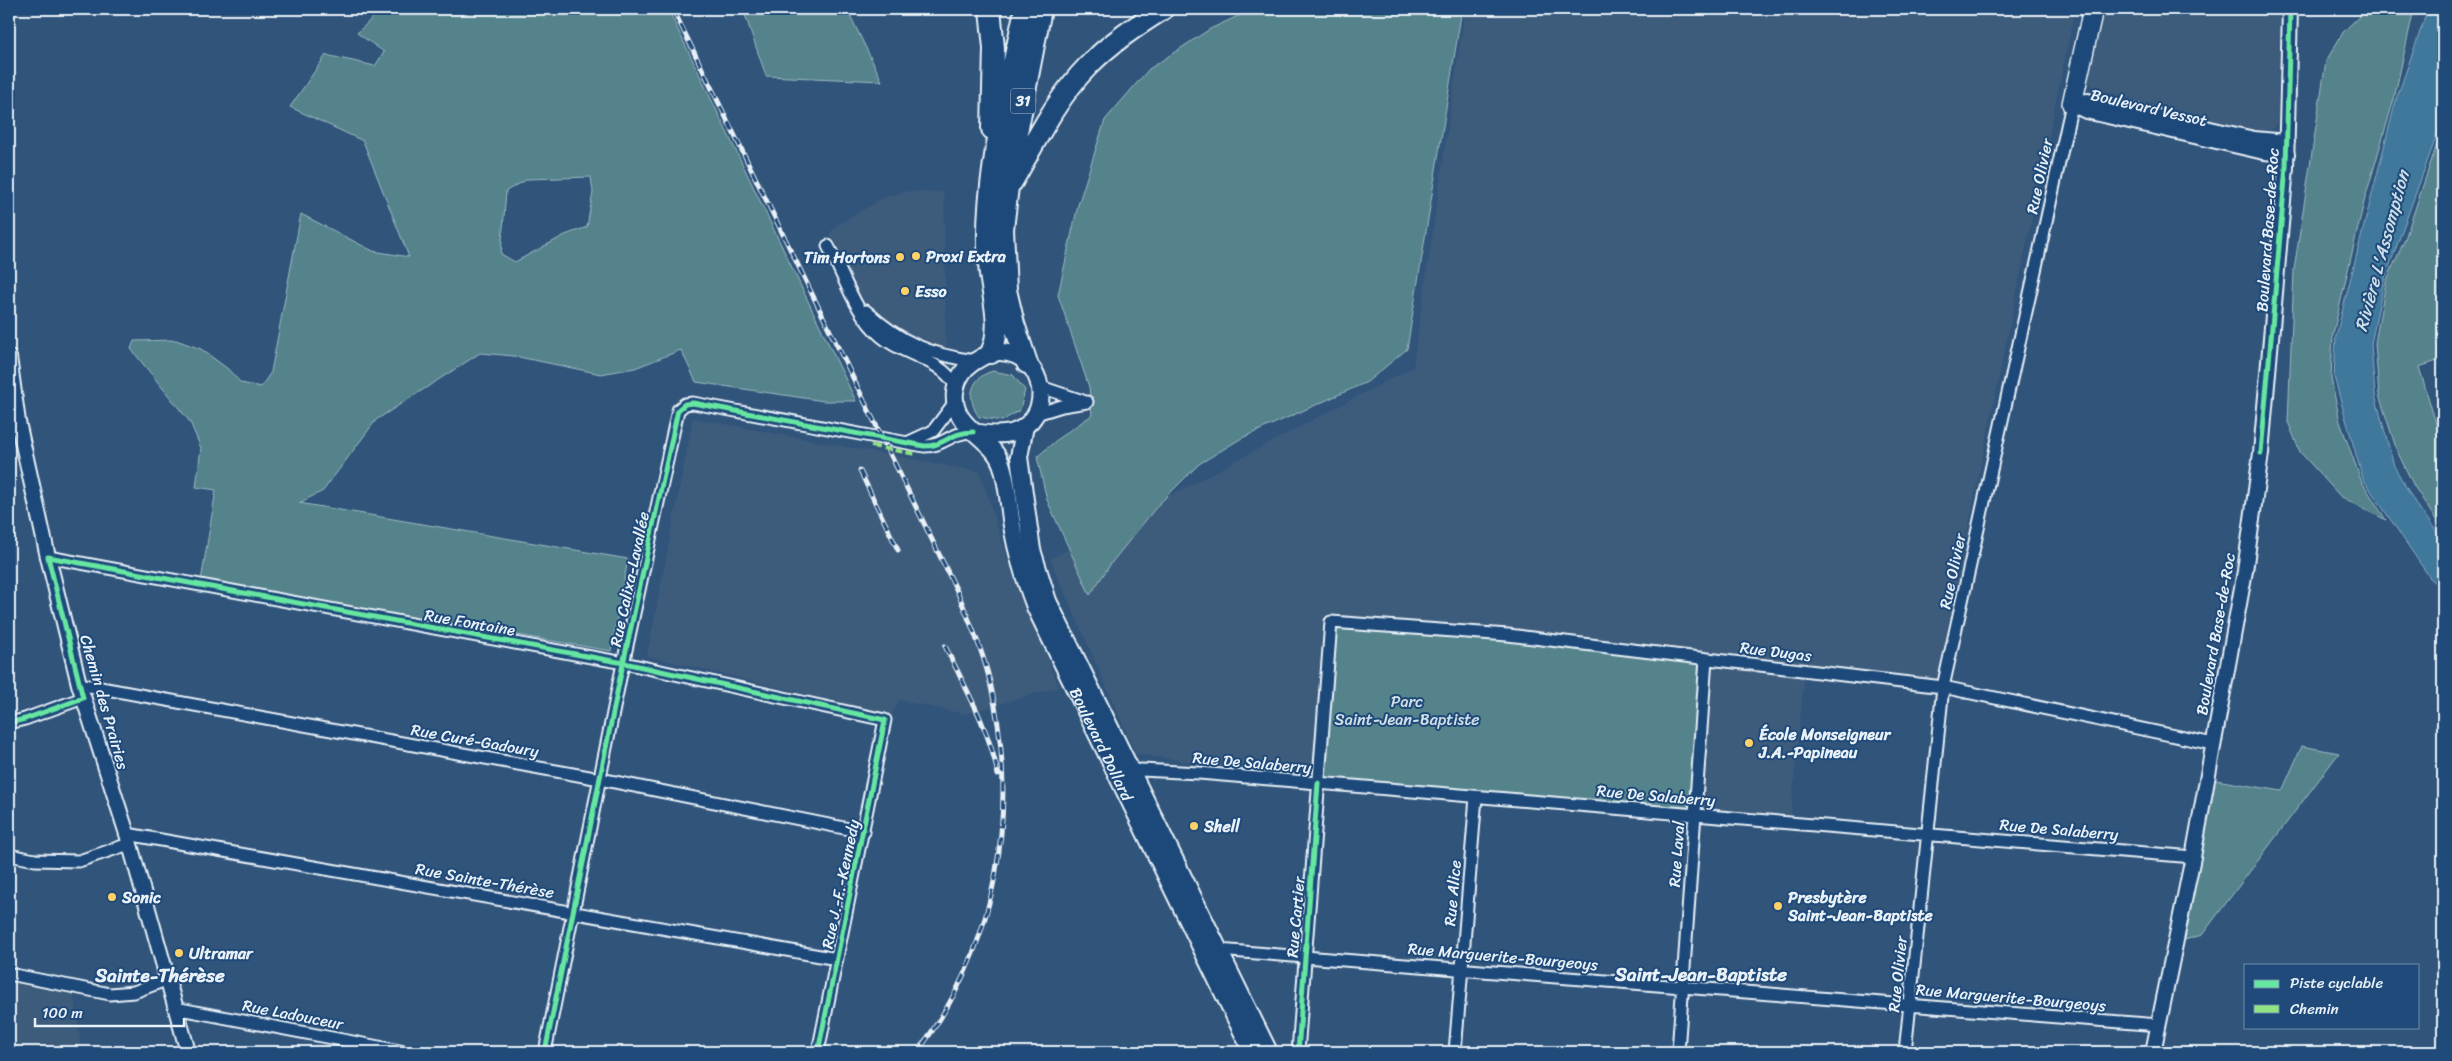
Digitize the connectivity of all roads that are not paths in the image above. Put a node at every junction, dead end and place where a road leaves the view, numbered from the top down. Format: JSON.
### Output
{"nodes":[{"id":1,"x":990,"y":9,"type":"edge"},
{"id":2,"x":1025,"y":9,"type":"edge"},
{"id":3,"x":1041,"y":9,"type":"edge"},
{"id":4,"x":1163,"y":9,"type":"edge"},
{"id":5,"x":2093,"y":9,"type":"edge"},
{"id":6,"x":2290,"y":9,"type":"edge"},
{"id":7,"x":2072,"y":104,"type":"junction"},
{"id":8,"x":2286,"y":148,"type":"junction"},
{"id":9,"x":998,"y":189,"type":"junction"},
{"id":10,"x":828,"y":246,"type":"dead end"},
{"id":11,"x":857,"y":302,"type":"junction"},
{"id":12,"x":9,"y":357,"type":"edge"},
{"id":13,"x":983,"y":357,"type":"junction"},
{"id":14,"x":1027,"y":363,"type":"junction"},
{"id":15,"x":1041,"y":387,"type":"junction"},
{"id":16,"x":956,"y":394,"type":"junction"},
{"id":17,"x":1036,"y":414,"type":"junction"},
{"id":18,"x":1025,"y":426,"type":"junction"},
{"id":19,"x":973,"y":432,"type":"junction"},
{"id":20,"x":907,"y":442,"type":"junction"},
{"id":21,"x":48,"y":557,"type":"junction"},
{"id":22,"x":1331,"y":622,"type":"joint"},
{"id":23,"x":1706,"y":659,"type":"junction"},
{"id":24,"x":624,"y":663,"type":"junction"},
{"id":25,"x":79,"y":684,"type":"junction"},
{"id":26,"x":1943,"y":687,"type":"junction"},
{"id":27,"x":83,"y":698,"type":"junction"},
{"id":28,"x":885,"y":720,"type":"joint"},
{"id":29,"x":9,"y":723,"type":"edge"},
{"id":30,"x":2213,"y":744,"type":"junction"},
{"id":31,"x":1124,"y":775,"type":"junction"},
{"id":32,"x":600,"y":780,"type":"junction"},
{"id":33,"x":1318,"y":783,"type":"junction"},
{"id":34,"x":1476,"y":797,"type":"junction"},
{"id":35,"x":1695,"y":815,"type":"junction"},
{"id":36,"x":864,"y":832,"type":"junction"},
{"id":37,"x":1928,"y":835,"type":"junction"},
{"id":38,"x":128,"y":839,"type":"junction"},
{"id":39,"x":9,"y":855,"type":"edge"},
{"id":40,"x":2193,"y":857,"type":"junction"},
{"id":41,"x":574,"y":912,"type":"junction"},
{"id":42,"x":1211,"y":953,"type":"junction"},
{"id":43,"x":1304,"y":957,"type":"junction"},
{"id":44,"x":837,"y":959,"type":"junction"},
{"id":45,"x":1462,"y":969,"type":"junction"},
{"id":46,"x":9,"y":974,"type":"edge"},
{"id":47,"x":168,"y":979,"type":"junction"},
{"id":48,"x":1683,"y":987,"type":"junction"},
{"id":49,"x":1910,"y":1005,"type":"junction"},
{"id":50,"x":175,"y":1008,"type":"junction"},
{"id":51,"x":2159,"y":1025,"type":"junction"},
{"id":52,"x":188,"y":1052,"type":"edge"},
{"id":53,"x":405,"y":1052,"type":"edge"},
{"id":54,"x":545,"y":1052,"type":"edge"},
{"id":55,"x":818,"y":1052,"type":"edge"},
{"id":56,"x":1252,"y":1052,"type":"edge"},
{"id":57,"x":1269,"y":1052,"type":"edge"},
{"id":58,"x":1298,"y":1052,"type":"edge"},
{"id":59,"x":1455,"y":1052,"type":"edge"},
{"id":60,"x":1678,"y":1052,"type":"edge"},
{"id":61,"x":1906,"y":1052,"type":"edge"},
{"id":62,"x":2153,"y":1052,"type":"edge"}],
"edges":[{"from":1,"to":9,"type":"highway"},
{"from":2,"to":9,"type":"highway","number":"31"},
{"from":3,"to":9,"type":"highway","number":"31"},
{"from":4,"to":9,"type":"highway"},
{"from":5,"to":7,"type":"highway"},
{"from":6,"to":8,"type":"street","name":"Boulevard Base-de-Roc"},
{"from":7,"to":8,"type":"street","name":"Boulevard Vessot"},
{"from":7,"to":26,"type":"street","name":"Rue Olivier"},
{"from":8,"to":30,"type":"street","name":"Boulevard Base-de-Roc"},
{"from":9,"to":13,"type":"highway","number":"31"},
{"from":9,"to":14,"type":"highway","number":"31"},
{"from":10,"to":11,"type":"street"},
{"from":11,"to":13,"type":"street"},
{"from":11,"to":16,"type":"street"},
{"from":12,"to":21,"type":"street","name":"Chemin des Prairies"},
{"from":13,"to":14,"type":"main road"},
{"from":13,"to":16,"type":"main road"},
{"from":14,"to":15,"type":"main road"},
{"from":15,"to":17,"type":"main road"},
{"from":15,"to":17,"type":"street"},
{"from":16,"to":19,"type":"main road"},
{"from":16,"to":20,"type":"street"},
{"from":17,"to":18,"type":"main road"},
{"from":18,"to":19,"type":"main road"},
{"from":18,"to":31,"type":"main road","name":"Boulevard Dollard"},
{"from":19,"to":20,"type":"street","name":"Rue Calixa-Lavallée"},
{"from":19,"to":31,"type":"main road","name":"Boulevard Dollard"},
{"from":20,"to":24,"type":"street","name":"Rue Calixa-Lavallée"},
{"from":21,"to":24,"type":"street","name":"Rue Fontaine"},
{"from":21,"to":25,"type":"street","name":"Chemin des Prairies"},
{"from":22,"to":23,"type":"street","name":"Rue Dugas"},
{"from":22,"to":33,"type":"street","name":"Rue Cartier"},
{"from":23,"to":26,"type":"street","name":"Rue Dugas"},
{"from":23,"to":35,"type":"street","name":"Rue Laval"},
{"from":24,"to":28,"type":"street","name":"Rue Fontaine"},
{"from":24,"to":32,"type":"street","name":"Rue Calixa-Lavallée"},
{"from":25,"to":27,"type":"street","name":"Chemin des Prairies"},
{"from":25,"to":32,"type":"street","name":"Rue Curé-Gadoury"},
{"from":26,"to":30,"type":"street","name":"Rue Dugas"},
{"from":26,"to":37,"type":"street","name":"Rue Olivier"},
{"from":27,"to":29,"type":"street"},
{"from":27,"to":38,"type":"street","name":"Chemin des Prairies"},
{"from":28,"to":36,"type":"street","name":"Rue J.-F.-Kennedy"},
{"from":30,"to":40,"type":"street","name":"Boulevard Base-de-Roc"},
{"from":31,"to":33,"type":"street","name":"Rue De Salaberry"},
{"from":31,"to":42,"type":"main road","name":"Boulevard Dollard"},
{"from":32,"to":36,"type":"street","name":"Rue Curé-Gadoury"},
{"from":32,"to":41,"type":"street","name":"Rue Calixa-Lavallée"},
{"from":33,"to":34,"type":"street","name":"Rue De Salaberry"},
{"from":33,"to":43,"type":"street","name":"Rue Cartier"},
{"from":34,"to":35,"type":"street","name":"Rue De Salaberry"},
{"from":34,"to":45,"type":"street","name":"Rue Alice"},
{"from":35,"to":37,"type":"street","name":"Rue De Salaberry"},
{"from":35,"to":48,"type":"street","name":"Rue Laval"},
{"from":36,"to":44,"type":"street","name":"Rue J.-F.-Kennedy"},
{"from":37,"to":40,"type":"street","name":"Rue De Salaberry"},
{"from":37,"to":49,"type":"street","name":"Rue Olivier"},
{"from":38,"to":39,"type":"street"},
{"from":38,"to":41,"type":"street","name":"Rue Sainte-Thérèse"},
{"from":38,"to":47,"type":"street","name":"Chemin des Prairies"},
{"from":40,"to":51,"type":"street","name":"Boulevard Base-de-Roc"},
{"from":41,"to":44,"type":"street","name":"Rue Sainte-Thérèse"},
{"from":41,"to":54,"type":"street","name":"Rue Calixa-Lavallée"},
{"from":42,"to":43,"type":"street","name":"Rue Marguerite-Bourgeoys"},
{"from":42,"to":56,"type":"main road","name":"Boulevard Dollard"},
{"from":42,"to":57,"type":"main road","name":"Boulevard Dollard"},
{"from":43,"to":45,"type":"street","name":"Rue Marguerite-Bourgeoys"},
{"from":43,"to":58,"type":"street","name":"Rue Cartier"},
{"from":44,"to":55,"type":"street","name":"Rue J.-F.-Kennedy"},
{"from":45,"to":48,"type":"street","name":"Rue Marguerite-Bourgeoys"},
{"from":45,"to":59,"type":"street","name":"Rue Alice"},
{"from":46,"to":47,"type":"street"},
{"from":47,"to":50,"type":"street","name":"Chemin des Prairies"},
{"from":48,"to":49,"type":"street","name":"Rue Marguerite-Bourgeoys"},
{"from":48,"to":60,"type":"street","name":"Rue Laval"},
{"from":49,"to":51,"type":"street","name":"Rue Marguerite-Bourgeoys"},
{"from":49,"to":61,"type":"street","name":"Rue Olivier"},
{"from":50,"to":52,"type":"street","name":"Chemin des Prairies"},
{"from":50,"to":53,"type":"street","name":"Rue Ladouceur"},
{"from":51,"to":62,"type":"street","name":"Boulevard Base-de-Roc"}]}
